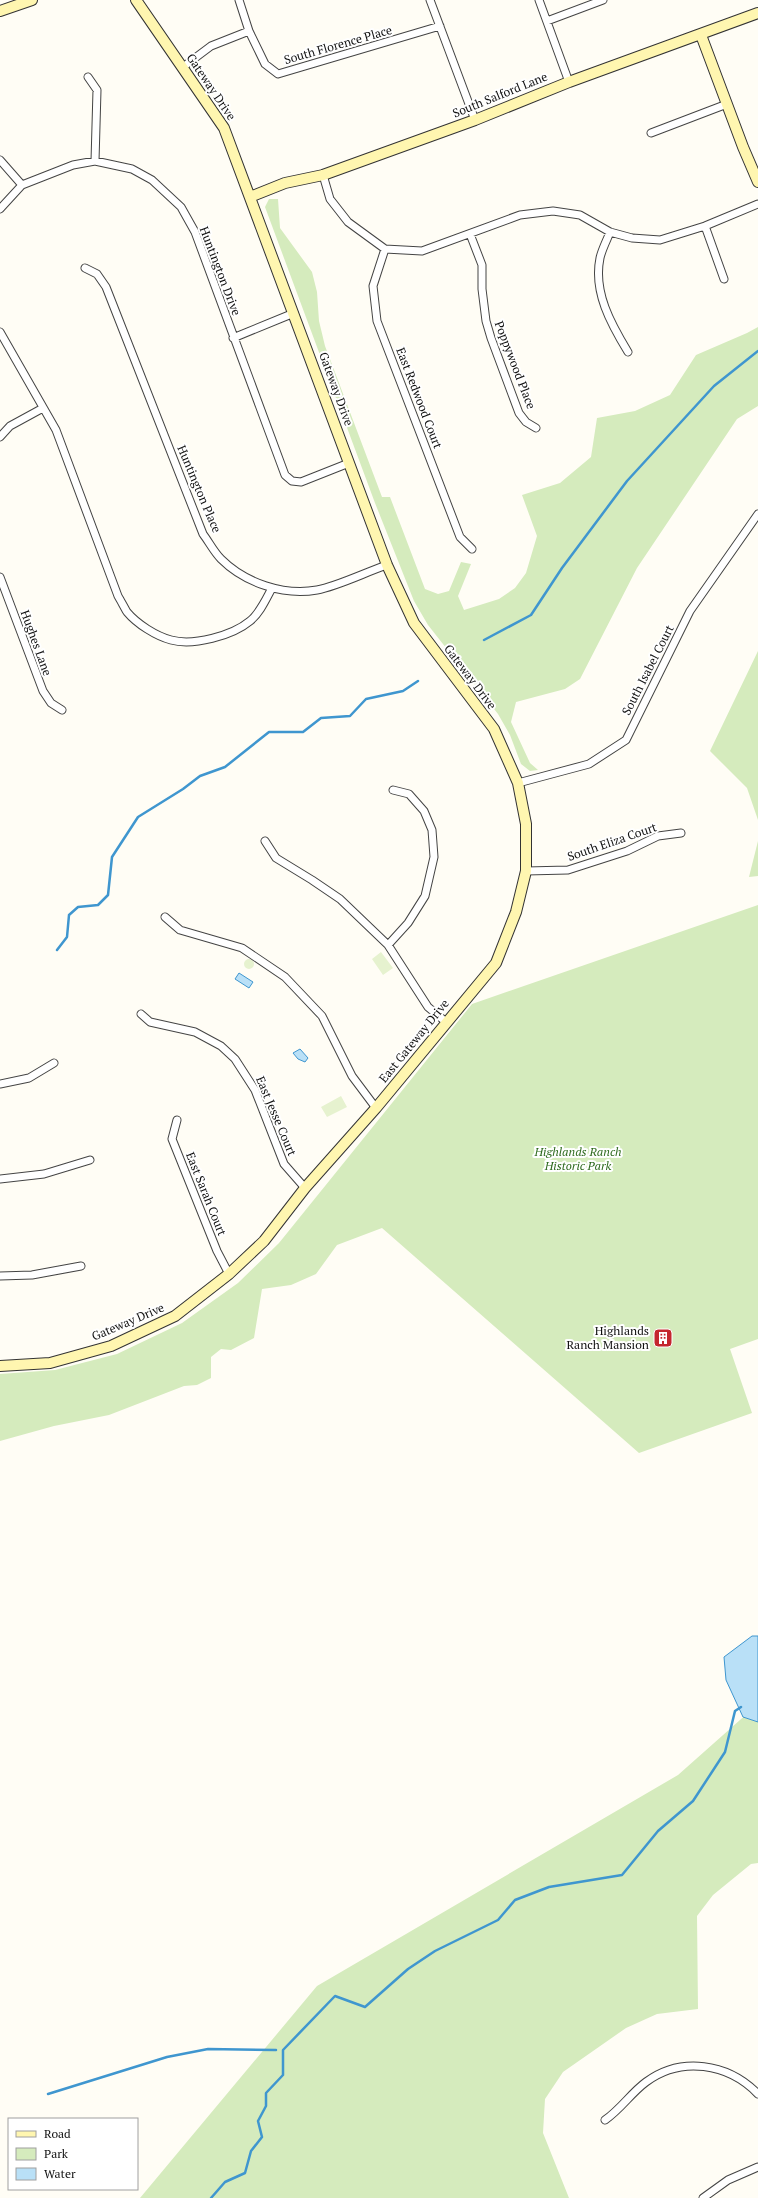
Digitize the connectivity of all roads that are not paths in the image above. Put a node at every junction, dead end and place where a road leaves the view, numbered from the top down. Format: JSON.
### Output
{"nodes":[{"id":1,"x":32,"y":0,"type":"edge"},
{"id":2,"x":136,"y":0,"type":"edge"},
{"id":3,"x":239,"y":0,"type":"edge"},
{"id":4,"x":430,"y":0,"type":"edge"},
{"id":5,"x":539,"y":0,"type":"edge"},
{"id":6,"x":603,"y":0,"type":"edge"},
{"id":7,"x":0,"y":11,"type":"edge"},
{"id":8,"x":758,"y":13,"type":"edge"},
{"id":9,"x":546,"y":21,"type":"junction"},
{"id":10,"x":440,"y":26,"type":"junction"},
{"id":11,"x":249,"y":31,"type":"junction"},
{"id":12,"x":701,"y":35,"type":"junction"},
{"id":13,"x":183,"y":67,"type":"junction"},
{"id":14,"x":88,"y":77,"type":"dead end"},
{"id":15,"x":569,"y":82,"type":"junction"},
{"id":16,"x":728,"y":104,"type":"junction"},
{"id":17,"x":475,"y":120,"type":"junction"},
{"id":18,"x":651,"y":133,"type":"dead end"},
{"id":19,"x":0,"y":160,"type":"edge"},
{"id":20,"x":96,"y":161,"type":"junction"},
{"id":21,"x":323,"y":176,"type":"junction"},
{"id":22,"x":758,"y":182,"type":"edge"},
{"id":23,"x":22,"y":185,"type":"junction"},
{"id":24,"x":250,"y":197,"type":"junction"},
{"id":25,"x":758,"y":204,"type":"edge"},
{"id":26,"x":0,"y":209,"type":"edge"},
{"id":27,"x":705,"y":226,"type":"junction"},
{"id":28,"x":610,"y":232,"type":"junction"},
{"id":29,"x":470,"y":234,"type":"junction"},
{"id":30,"x":385,"y":249,"type":"junction"},
{"id":31,"x":84,"y":268,"type":"dead end"},
{"id":32,"x":724,"y":279,"type":"dead end"},
{"id":33,"x":294,"y":313,"type":"junction"},
{"id":34,"x":0,"y":332,"type":"edge"},
{"id":35,"x":233,"y":338,"type":"junction"},
{"id":36,"x":628,"y":352,"type":"dead end"},
{"id":37,"x":43,"y":408,"type":"junction"},
{"id":38,"x":536,"y":428,"type":"dead end"},
{"id":39,"x":0,"y":437,"type":"edge"},
{"id":40,"x":349,"y":463,"type":"junction"},
{"id":41,"x":758,"y":514,"type":"edge"},
{"id":42,"x":472,"y":549,"type":"dead end"},
{"id":43,"x":387,"y":565,"type":"junction"},
{"id":44,"x":0,"y":577,"type":"edge"},
{"id":45,"x":272,"y":588,"type":"junction"},
{"id":46,"x":62,"y":710,"type":"dead end"},
{"id":47,"x":518,"y":783,"type":"junction"},
{"id":48,"x":393,"y":790,"type":"dead end"},
{"id":49,"x":681,"y":833,"type":"dead end"},
{"id":50,"x":265,"y":841,"type":"dead end"},
{"id":51,"x":526,"y":871,"type":"junction"},
{"id":52,"x":165,"y":917,"type":"dead end"},
{"id":53,"x":388,"y":945,"type":"junction"},
{"id":54,"x":141,"y":1014,"type":"dead end"},
{"id":55,"x":446,"y":1022,"type":"junction"},
{"id":56,"x":54,"y":1063,"type":"dead end"},
{"id":57,"x":0,"y":1084,"type":"edge"},
{"id":58,"x":376,"y":1108,"type":"junction"},
{"id":59,"x":177,"y":1120,"type":"dead end"},
{"id":60,"x":90,"y":1160,"type":"dead end"},
{"id":61,"x":0,"y":1179,"type":"edge"},
{"id":62,"x":305,"y":1188,"type":"junction"},
{"id":63,"x":81,"y":1266,"type":"dead end"},
{"id":64,"x":229,"y":1274,"type":"junction"},
{"id":65,"x":0,"y":1276,"type":"edge"},
{"id":66,"x":0,"y":1366,"type":"edge"},
{"id":67,"x":758,"y":2094,"type":"edge"},
{"id":68,"x":605,"y":2120,"type":"dead end"},
{"id":69,"x":758,"y":2167,"type":"edge"},
{"id":70,"x":703,"y":2198,"type":"edge"}],
"edges":[{"from":1,"to":7,"type":"street"},
{"from":2,"to":13,"type":"street","name":"Gateway Drive"},
{"from":3,"to":11,"type":"street","name":"South Florence Place"},
{"from":4,"to":10,"type":"street"},
{"from":5,"to":9,"type":"street"},
{"from":6,"to":9,"type":"street"},
{"from":8,"to":12,"type":"street","name":"South Salford Lane"},
{"from":9,"to":15,"type":"street"},
{"from":10,"to":11,"type":"street","name":"South Florence Place"},
{"from":10,"to":17,"type":"street"},
{"from":11,"to":13,"type":"street"},
{"from":12,"to":15,"type":"street","name":"South Salford Lane"},
{"from":12,"to":16,"type":"street"},
{"from":13,"to":24,"type":"street","name":"Gateway Drive"},
{"from":14,"to":20,"type":"street"},
{"from":15,"to":17,"type":"street","name":"South Salford Lane"},
{"from":16,"to":18,"type":"street"},
{"from":16,"to":22,"type":"street"},
{"from":17,"to":21,"type":"street","name":"South Salford Lane"},
{"from":19,"to":23,"type":"street"},
{"from":20,"to":23,"type":"street","name":"Huntington Drive"},
{"from":20,"to":35,"type":"street","name":"Huntington Drive"},
{"from":21,"to":24,"type":"street","name":"South Salford Lane"},
{"from":21,"to":30,"type":"street"},
{"from":23,"to":26,"type":"street","name":"Huntington Drive"},
{"from":24,"to":33,"type":"street","name":"Gateway Drive"},
{"from":25,"to":27,"type":"street"},
{"from":27,"to":28,"type":"street"},
{"from":27,"to":32,"type":"street"},
{"from":28,"to":29,"type":"street"},
{"from":28,"to":36,"type":"street"},
{"from":29,"to":30,"type":"street"},
{"from":29,"to":38,"type":"street","name":"Poppywood Place"},
{"from":30,"to":42,"type":"street","name":"East Redwood Court"},
{"from":31,"to":45,"type":"street","name":"Huntington Place"},
{"from":33,"to":35,"type":"street"},
{"from":33,"to":40,"type":"street","name":"Gateway Drive"},
{"from":34,"to":37,"type":"street"},
{"from":35,"to":40,"type":"street","name":"Huntington Drive"},
{"from":37,"to":39,"type":"street"},
{"from":37,"to":45,"type":"street"},
{"from":40,"to":43,"type":"street","name":"Gateway Drive"},
{"from":41,"to":47,"type":"street","name":"South Isabel Court"},
{"from":43,"to":45,"type":"street","name":"Huntington Place"},
{"from":43,"to":47,"type":"street","name":"Gateway Drive"},
{"from":44,"to":46,"type":"street","name":"Hughes Lane"},
{"from":47,"to":51,"type":"street","name":"East Gateway Drive"},
{"from":48,"to":53,"type":"street"},
{"from":49,"to":51,"type":"street","name":"South Eliza Court"},
{"from":50,"to":53,"type":"street"},
{"from":51,"to":55,"type":"street","name":"East Gateway Drive"},
{"from":52,"to":58,"type":"street"},
{"from":53,"to":55,"type":"street"},
{"from":54,"to":62,"type":"street","name":"East Jesse Court"},
{"from":55,"to":58,"type":"street","name":"East Gateway Drive"},
{"from":56,"to":57,"type":"street"},
{"from":58,"to":62,"type":"street","name":"East Gateway Drive"},
{"from":59,"to":64,"type":"street","name":"East Sarah Court"},
{"from":60,"to":61,"type":"street"},
{"from":62,"to":64,"type":"street","name":"East Gateway Drive"},
{"from":63,"to":65,"type":"street"},
{"from":64,"to":66,"type":"street","name":"Gateway Drive"},
{"from":67,"to":68,"type":"street"},
{"from":69,"to":70,"type":"street"}]}
